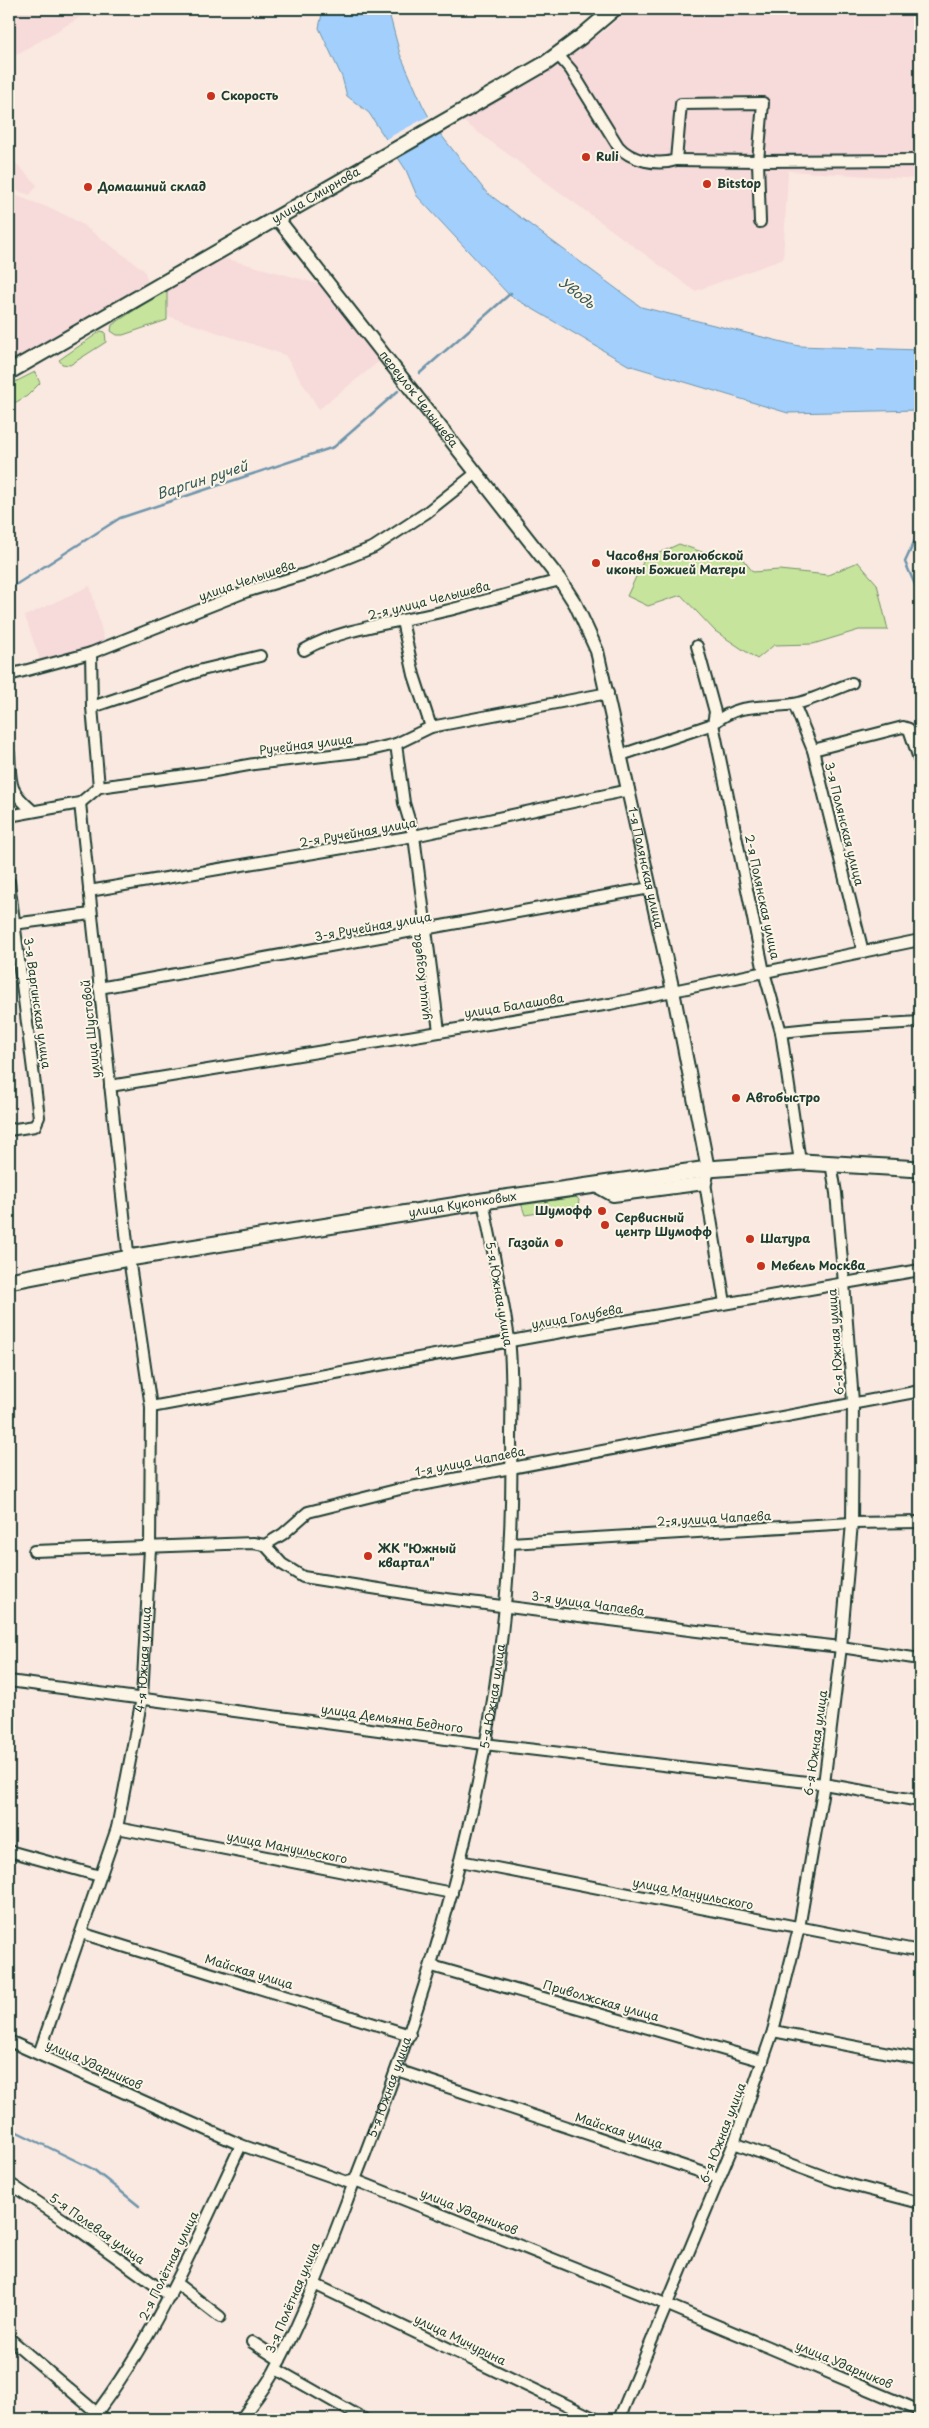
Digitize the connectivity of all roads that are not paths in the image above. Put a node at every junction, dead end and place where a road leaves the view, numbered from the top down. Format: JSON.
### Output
{"nodes":[{"id":1,"x":614,"y":9,"type":"edge"},
{"id":2,"x":558,"y":55,"type":"junction"},
{"id":3,"x":676,"y":160,"type":"junction"},
{"id":4,"x":920,"y":160,"type":"edge"},
{"id":5,"x":758,"y":161,"type":"junction"},
{"id":6,"x":277,"y":218,"type":"junction"},
{"id":7,"x":760,"y":222,"type":"dead end"},
{"id":8,"x":9,"y":372,"type":"edge"},
{"id":9,"x":476,"y":474,"type":"junction"},
{"id":10,"x":560,"y":580,"type":"junction"},
{"id":11,"x":402,"y":621,"type":"junction"},
{"id":12,"x":697,"y":646,"type":"dead end"},
{"id":13,"x":304,"y":650,"type":"dead end"},
{"id":14,"x":91,"y":653,"type":"junction"},
{"id":15,"x":260,"y":656,"type":"dead end"},
{"id":16,"x":9,"y":675,"type":"edge"},
{"id":17,"x":852,"y":683,"type":"dead end"},
{"id":18,"x":608,"y":692,"type":"junction"},
{"id":19,"x":794,"y":704,"type":"junction"},
{"id":20,"x":92,"y":707,"type":"junction"},
{"id":21,"x":713,"y":724,"type":"junction"},
{"id":22,"x":431,"y":727,"type":"junction"},
{"id":23,"x":396,"y":744,"type":"junction"},
{"id":24,"x":813,"y":750,"type":"junction"},
{"id":25,"x":9,"y":754,"type":"edge"},
{"id":26,"x":621,"y":755,"type":"junction"},
{"id":27,"x":920,"y":762,"type":"edge"},
{"id":28,"x":99,"y":787,"type":"junction"},
{"id":29,"x":629,"y":790,"type":"junction"},
{"id":30,"x":80,"y":804,"type":"junction"},
{"id":31,"x":33,"y":811,"type":"junction"},
{"id":32,"x":9,"y":816,"type":"edge"},
{"id":33,"x":414,"y":836,"type":"junction"},
{"id":34,"x":9,"y":882,"type":"edge"},
{"id":35,"x":650,"y":888,"type":"junction"},
{"id":36,"x":89,"y":891,"type":"junction"},
{"id":37,"x":91,"y":914,"type":"junction"},
{"id":38,"x":14,"y":924,"type":"junction"},
{"id":39,"x":428,"y":930,"type":"junction"},
{"id":40,"x":920,"y":940,"type":"edge"},
{"id":41,"x":863,"y":952,"type":"junction"},
{"id":42,"x":764,"y":972,"type":"junction"},
{"id":43,"x":99,"y":988,"type":"junction"},
{"id":44,"x":673,"y":991,"type":"junction"},
{"id":45,"x":920,"y":1022,"type":"edge"},
{"id":46,"x":439,"y":1030,"type":"junction"},
{"id":47,"x":781,"y":1032,"type":"junction"},
{"id":48,"x":110,"y":1086,"type":"junction"},
{"id":49,"x":9,"y":1130,"type":"edge"},
{"id":50,"x":799,"y":1155,"type":"junction"},
{"id":51,"x":920,"y":1161,"type":"edge"},
{"id":52,"x":831,"y":1162,"type":"junction"},
{"id":53,"x":920,"y":1169,"type":"edge"},
{"id":54,"x":707,"y":1172,"type":"junction"},
{"id":55,"x":483,"y":1199,"type":"junction"},
{"id":56,"x":128,"y":1255,"type":"junction"},
{"id":57,"x":920,"y":1270,"type":"edge"},
{"id":58,"x":9,"y":1275,"type":"edge"},
{"id":59,"x":9,"y":1281,"type":"edge"},
{"id":60,"x":844,"y":1283,"type":"junction"},
{"id":61,"x":725,"y":1303,"type":"junction"},
{"id":62,"x":509,"y":1342,"type":"junction"},
{"id":63,"x":920,"y":1391,"type":"edge"},
{"id":64,"x":853,"y":1402,"type":"junction"},
{"id":65,"x":151,"y":1407,"type":"junction"},
{"id":66,"x":512,"y":1467,"type":"junction"},
{"id":67,"x":920,"y":1522,"type":"edge"},
{"id":68,"x":852,"y":1523,"type":"junction"},
{"id":69,"x":510,"y":1543,"type":"junction"},
{"id":70,"x":264,"y":1545,"type":"junction"},
{"id":71,"x":150,"y":1548,"type":"junction"},
{"id":72,"x":34,"y":1551,"type":"dead end"},
{"id":73,"x":506,"y":1606,"type":"junction"},
{"id":74,"x":841,"y":1647,"type":"junction"},
{"id":75,"x":920,"y":1659,"type":"edge"},
{"id":76,"x":9,"y":1680,"type":"edge"},
{"id":77,"x":142,"y":1698,"type":"junction"},
{"id":78,"x":486,"y":1743,"type":"junction"},
{"id":79,"x":824,"y":1784,"type":"junction"},
{"id":80,"x":920,"y":1801,"type":"edge"},
{"id":81,"x":117,"y":1828,"type":"junction"},
{"id":82,"x":9,"y":1851,"type":"edge"},
{"id":83,"x":460,"y":1861,"type":"junction"},
{"id":84,"x":100,"y":1876,"type":"junction"},
{"id":85,"x":452,"y":1893,"type":"junction"},
{"id":86,"x":799,"y":1928,"type":"junction"},
{"id":87,"x":81,"y":1933,"type":"junction"},
{"id":88,"x":920,"y":1951,"type":"edge"},
{"id":89,"x":432,"y":1966,"type":"junction"},
{"id":90,"x":774,"y":2031,"type":"junction"},
{"id":91,"x":410,"y":2035,"type":"junction"},
{"id":92,"x":9,"y":2041,"type":"edge"},
{"id":93,"x":39,"y":2054,"type":"junction"},
{"id":94,"x":920,"y":2059,"type":"edge"},
{"id":95,"x":763,"y":2061,"type":"junction"},
{"id":96,"x":397,"y":2070,"type":"junction"},
{"id":97,"x":734,"y":2143,"type":"junction"},
{"id":98,"x":241,"y":2144,"type":"junction"},
{"id":99,"x":719,"y":2178,"type":"junction"},
{"id":100,"x":355,"y":2180,"type":"junction"},
{"id":101,"x":9,"y":2183,"type":"edge"},
{"id":102,"x":920,"y":2203,"type":"edge"},
{"id":103,"x":176,"y":2283,"type":"junction"},
{"id":104,"x":314,"y":2284,"type":"junction"},
{"id":105,"x":170,"y":2296,"type":"junction"},
{"id":106,"x":668,"y":2305,"type":"junction"},
{"id":107,"x":220,"y":2317,"type":"dead end"},
{"id":108,"x":252,"y":2342,"type":"dead end"},
{"id":109,"x":10,"y":2343,"type":"edge"},
{"id":110,"x":278,"y":2364,"type":"junction"},
{"id":111,"x":920,"y":2411,"type":"edge"},
{"id":112,"x":98,"y":2417,"type":"edge"},
{"id":113,"x":241,"y":2419,"type":"edge"},
{"id":114,"x":364,"y":2419,"type":"edge"},
{"id":115,"x":596,"y":2419,"type":"edge"},
{"id":116,"x":619,"y":2419,"type":"edge"}],
"edges":[{"from":1,"to":2,"type":"main road","name":"улица Смирнова"},
{"from":2,"to":3,"type":"street"},
{"from":2,"to":6,"type":"main road","name":"улица Смирнова"},
{"from":3,"to":5,"type":"street"},
{"from":3,"to":5,"type":"street"},
{"from":4,"to":5,"type":"street"},
{"from":5,"to":7,"type":"street"},
{"from":6,"to":8,"type":"main road","name":"улица Смирнова"},
{"from":6,"to":9,"type":"street","name":"переулок Челышева"},
{"from":9,"to":10,"type":"street","name":"переулок Челышева"},
{"from":9,"to":14,"type":"street","name":"улица Челышева"},
{"from":10,"to":11,"type":"street","name":"2-я улица Челышева"},
{"from":10,"to":18,"type":"street","name":"1-я Полянская улица"},
{"from":11,"to":13,"type":"street","name":"2-я улица Челышева"},
{"from":11,"to":22,"type":"street"},
{"from":12,"to":21,"type":"street","name":"2-я Полянская улица"},
{"from":14,"to":16,"type":"street","name":"улица Челышева"},
{"from":14,"to":20,"type":"street"},
{"from":15,"to":20,"type":"street"},
{"from":17,"to":19,"type":"street"},
{"from":18,"to":22,"type":"street","name":"Ручейная улица"},
{"from":18,"to":26,"type":"street","name":"1-я Полянская улица"},
{"from":19,"to":21,"type":"street"},
{"from":19,"to":24,"type":"street","name":"3-я Полянская улица"},
{"from":20,"to":28,"type":"street"},
{"from":21,"to":26,"type":"street"},
{"from":21,"to":42,"type":"street","name":"2-я Полянская улица"},
{"from":22,"to":23,"type":"street","name":"Ручейная улица"},
{"from":23,"to":28,"type":"street","name":"Ручейная улица"},
{"from":23,"to":33,"type":"street","name":"улица Козуева"},
{"from":24,"to":27,"type":"street"},
{"from":24,"to":41,"type":"street","name":"3-я Полянская улица"},
{"from":25,"to":31,"type":"street"},
{"from":26,"to":29,"type":"street","name":"1-я Полянская улица"},
{"from":28,"to":30,"type":"street"},
{"from":29,"to":33,"type":"street","name":"2-я Ручейная улица"},
{"from":29,"to":35,"type":"street","name":"1-я Полянская улица"},
{"from":30,"to":31,"type":"street"},
{"from":30,"to":36,"type":"street","name":"улица Шустовой"},
{"from":31,"to":32,"type":"street"},
{"from":33,"to":36,"type":"street","name":"2-я Ручейная улица"},
{"from":33,"to":39,"type":"street","name":"улица Козуева"},
{"from":34,"to":38,"type":"street","name":"3-я Варгинская улица"},
{"from":35,"to":39,"type":"street","name":"3-я Ручейная улица"},
{"from":35,"to":44,"type":"street","name":"1-я Полянская улица"},
{"from":36,"to":37,"type":"street","name":"улица Шустовой"},
{"from":37,"to":38,"type":"street"},
{"from":37,"to":43,"type":"street","name":"улица Шустовой"},
{"from":38,"to":49,"type":"street","name":"3-я Варгинская улица"},
{"from":39,"to":43,"type":"street","name":"3-я Ручейная улица"},
{"from":39,"to":46,"type":"street","name":"улица Козуева"},
{"from":40,"to":41,"type":"street","name":"улица Балашова"},
{"from":41,"to":42,"type":"street","name":"улица Балашова"},
{"from":42,"to":44,"type":"street","name":"улица Балашова"},
{"from":42,"to":47,"type":"street","name":"2-я Полянская улица"},
{"from":43,"to":48,"type":"street","name":"улица Шустовой"},
{"from":44,"to":46,"type":"street","name":"улица Балашова"},
{"from":44,"to":54,"type":"street","name":"1-я Полянская улица"},
{"from":45,"to":47,"type":"street"},
{"from":46,"to":48,"type":"street","name":"улица Балашова"},
{"from":47,"to":50,"type":"street","name":"2-я Полянская улица"},
{"from":48,"to":56,"type":"street","name":"улица Шустовой"},
{"from":50,"to":51,"type":"main road","name":"улица Куконковых"},
{"from":50,"to":54,"type":"main road","name":"улица Куконковых"},
{"from":52,"to":53,"type":"main road","name":"улица Куконковых"},
{"from":52,"to":54,"type":"main road","name":"улица Куконковых"},
{"from":52,"to":60,"type":"street","name":"6-я Южная улица"},
{"from":54,"to":55,"type":"main road","name":"улица Куконковых"},
{"from":54,"to":55,"type":"main road","name":"улица Куконковых"},
{"from":54,"to":61,"type":"street"},
{"from":55,"to":56,"type":"main road","name":"улица Куконковых"},
{"from":55,"to":62,"type":"street","name":"5-я Южная улица"},
{"from":56,"to":58,"type":"main road","name":"улица Куконковых"},
{"from":56,"to":59,"type":"main road","name":"улица Куконковых"},
{"from":56,"to":65,"type":"street","name":"4-я Южная улица"},
{"from":57,"to":60,"type":"street","name":"улица Голубева"},
{"from":60,"to":61,"type":"street","name":"улица Голубева"},
{"from":60,"to":64,"type":"street","name":"6-я Южная улица"},
{"from":61,"to":62,"type":"street","name":"улица Голубева"},
{"from":62,"to":65,"type":"street","name":"улица Голубева"},
{"from":62,"to":66,"type":"street","name":"5-я Южная улица"},
{"from":63,"to":64,"type":"street","name":"1-я улица Чапаева"},
{"from":64,"to":66,"type":"street","name":"1-я улица Чапаева"},
{"from":64,"to":68,"type":"street","name":"6-я Южная улица"},
{"from":65,"to":71,"type":"street","name":"4-я Южная улица"},
{"from":66,"to":69,"type":"street","name":"5-я Южная улица"},
{"from":66,"to":70,"type":"street","name":"1-я улица Чапаева"},
{"from":67,"to":68,"type":"street","name":"2-я улица Чапаева"},
{"from":68,"to":69,"type":"street","name":"2-я улица Чапаева"},
{"from":68,"to":74,"type":"street","name":"6-я Южная улица"},
{"from":69,"to":73,"type":"street","name":"5-я Южная улица"},
{"from":70,"to":71,"type":"street"},
{"from":70,"to":73,"type":"street","name":"3-я улица Чапаева"},
{"from":71,"to":72,"type":"street"},
{"from":71,"to":77,"type":"street","name":"4-я Южная улица"},
{"from":73,"to":74,"type":"street","name":"3-я улица Чапаева"},
{"from":73,"to":78,"type":"street","name":"5-я Южная улица"},
{"from":74,"to":75,"type":"street","name":"3-я улица Чапаева"},
{"from":74,"to":79,"type":"street","name":"6-я Южная улица"},
{"from":76,"to":77,"type":"street","name":"улица Демьяна Бедного"},
{"from":77,"to":78,"type":"street","name":"улица Демьяна Бедного"},
{"from":77,"to":81,"type":"street","name":"4-я Южная улица"},
{"from":78,"to":79,"type":"street","name":"улица Демьяна Бедного"},
{"from":78,"to":83,"type":"street","name":"5-я Южная улица"},
{"from":79,"to":80,"type":"street","name":"улица Демьяна Бедного"},
{"from":79,"to":86,"type":"street","name":"6-я Южная улица"},
{"from":81,"to":84,"type":"street","name":"4-я Южная улица"},
{"from":81,"to":85,"type":"street","name":"улица Мануильского"},
{"from":82,"to":84,"type":"street"},
{"from":83,"to":85,"type":"street","name":"5-я Южная улица"},
{"from":83,"to":86,"type":"street","name":"улица Мануильского"},
{"from":84,"to":87,"type":"street","name":"4-я Южная улица"},
{"from":85,"to":89,"type":"street","name":"5-я Южная улица"},
{"from":86,"to":88,"type":"street","name":"улица Мануильского"},
{"from":86,"to":90,"type":"street","name":"6-я Южная улица"},
{"from":87,"to":91,"type":"street","name":"Майская улица"},
{"from":87,"to":93,"type":"street","name":"4-я Южная улица"},
{"from":89,"to":91,"type":"street","name":"5-я Южная улица"},
{"from":89,"to":95,"type":"street","name":"Приволжская улица"},
{"from":90,"to":94,"type":"street"},
{"from":90,"to":95,"type":"street","name":"6-я Южная улица"},
{"from":91,"to":96,"type":"street","name":"5-я Южная улица"},
{"from":92,"to":93,"type":"street","name":"улица Ударников"},
{"from":93,"to":98,"type":"street","name":"улица Ударников"},
{"from":95,"to":97,"type":"street","name":"6-я Южная улица"},
{"from":96,"to":99,"type":"street","name":"Майская улица"},
{"from":96,"to":100,"type":"street","name":"5-я Южная улица"},
{"from":97,"to":99,"type":"street","name":"6-я Южная улица"},
{"from":97,"to":102,"type":"street"},
{"from":98,"to":100,"type":"street","name":"улица Ударников"},
{"from":98,"to":103,"type":"street","name":"2-я Полётная улица"},
{"from":99,"to":106,"type":"street","name":"6-я Южная улица"},
{"from":100,"to":104,"type":"street","name":"3-я Полётная улица"},
{"from":100,"to":106,"type":"street","name":"улица Ударников"},
{"from":101,"to":105,"type":"street","name":"5-я Полевая улица"},
{"from":103,"to":105,"type":"street","name":"2-я Полётная улица"},
{"from":103,"to":107,"type":"street"},
{"from":104,"to":110,"type":"street","name":"3-я Полётная улица"},
{"from":104,"to":115,"type":"street","name":"улица Мичурина"},
{"from":105,"to":112,"type":"street","name":"2-я Полётная улица"},
{"from":106,"to":111,"type":"street","name":"улица Ударников"},
{"from":106,"to":116,"type":"street","name":"6-я Южная улица"},
{"from":108,"to":110,"type":"street"},
{"from":109,"to":112,"type":"street"},
{"from":110,"to":113,"type":"street","name":"3-я Полётная улица"},
{"from":110,"to":114,"type":"street"}]}
